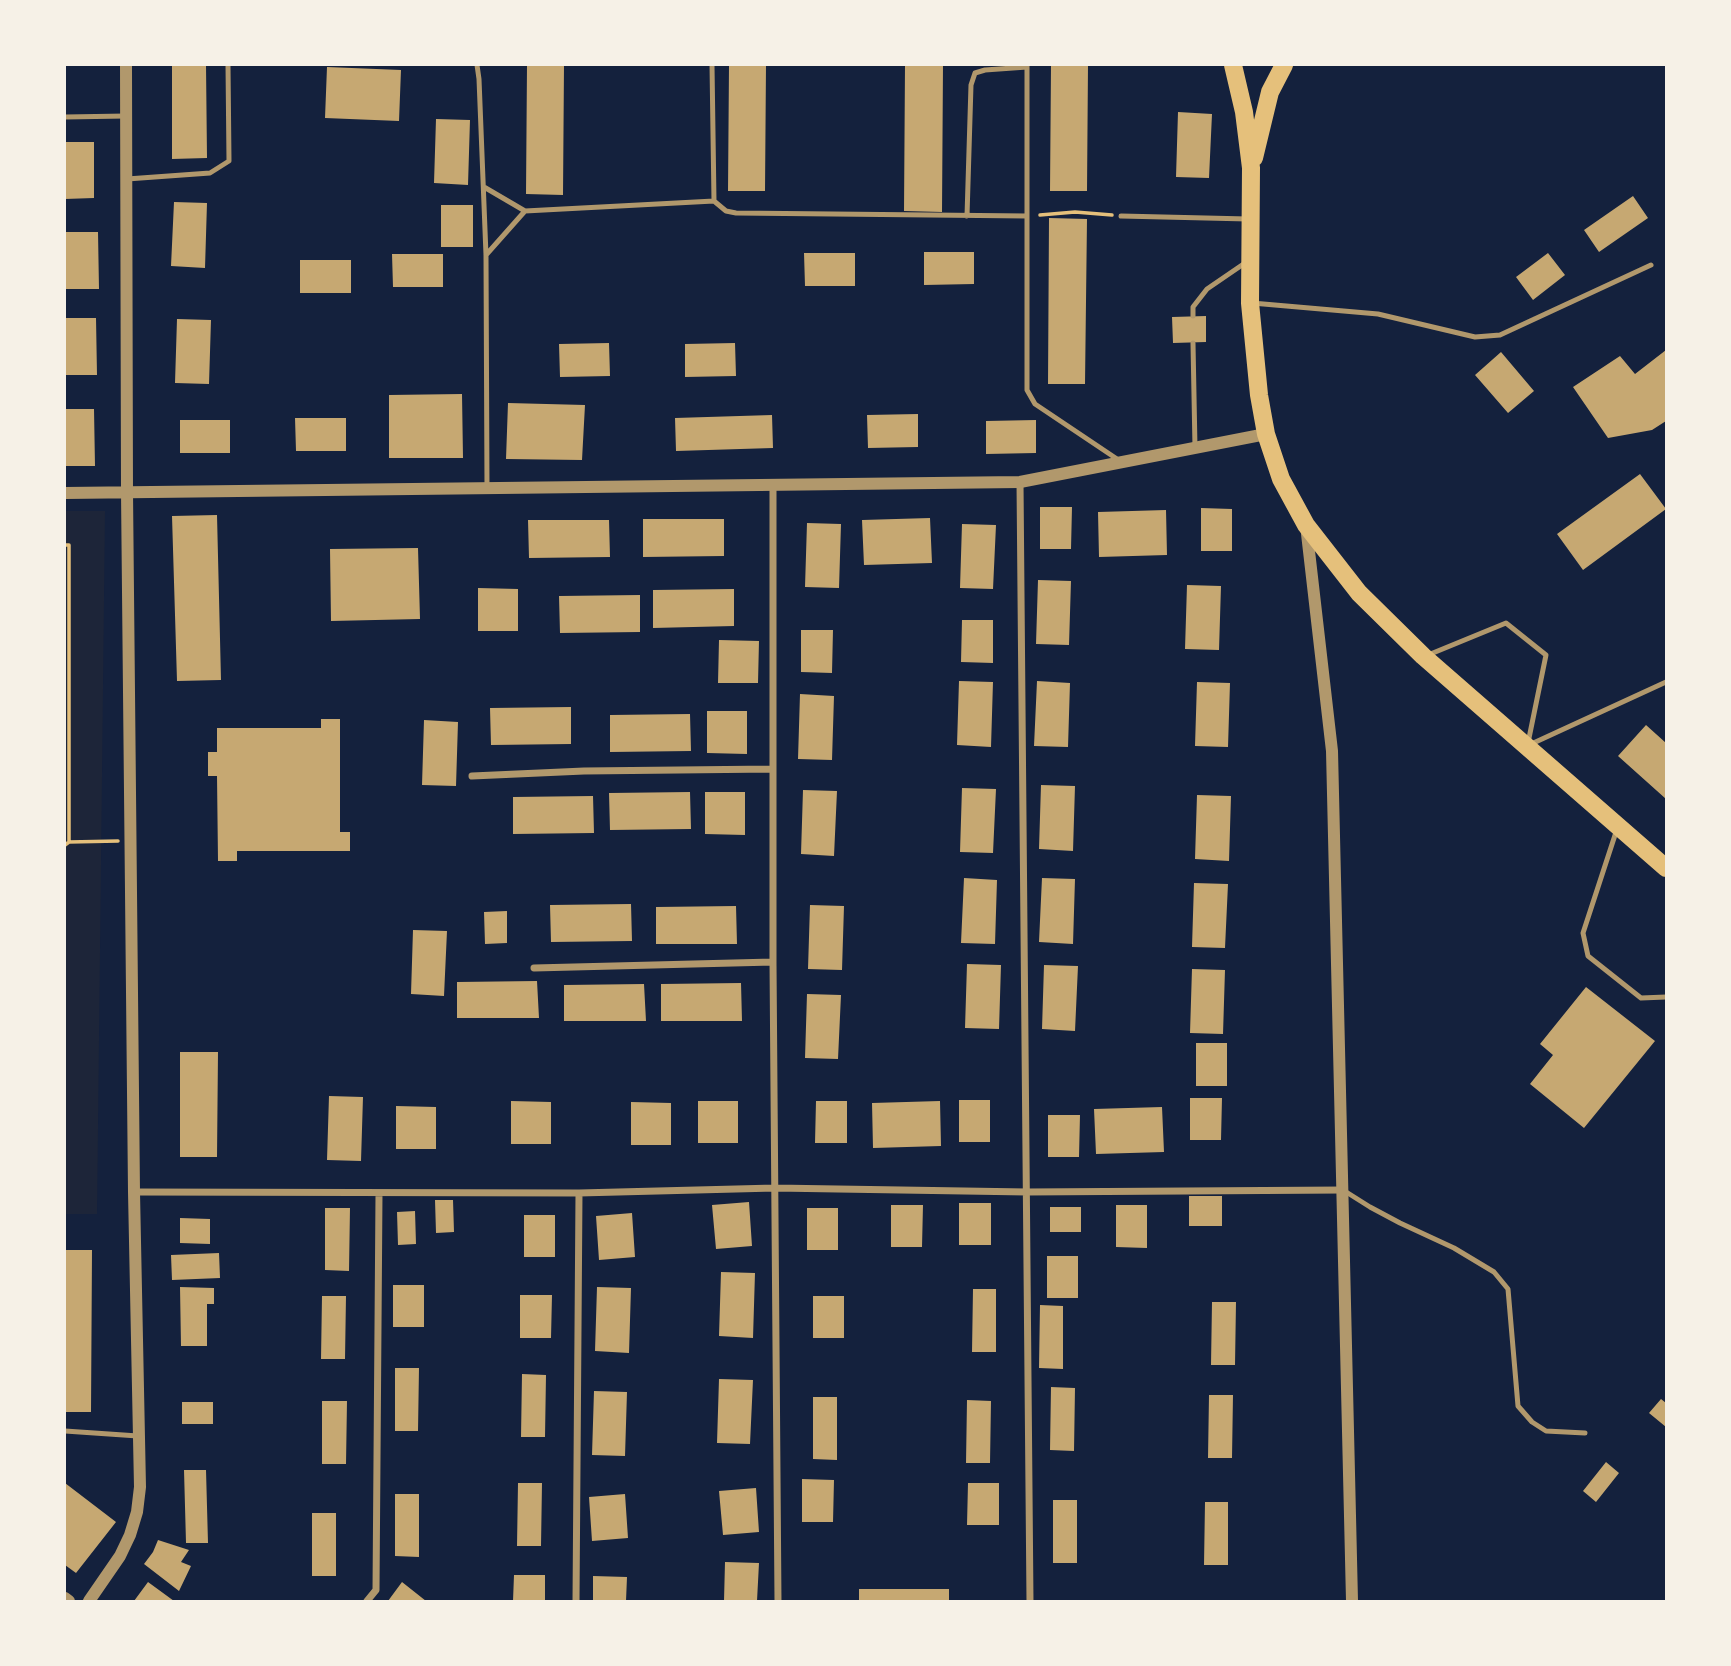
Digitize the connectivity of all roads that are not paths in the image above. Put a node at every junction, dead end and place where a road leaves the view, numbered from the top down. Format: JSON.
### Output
{"nodes":[{"id":1,"x":126,"y":65,"type":"edge"},
{"id":2,"x":228,"y":65,"type":"edge"},
{"id":3,"x":477,"y":65,"type":"edge"},
{"id":4,"x":712,"y":65,"type":"edge"},
{"id":5,"x":1233,"y":65,"type":"edge"},
{"id":6,"x":1284,"y":65,"type":"edge"},
{"id":7,"x":1027,"y":66,"type":"edge"},
{"id":8,"x":126,"y":116,"type":"junction"},
{"id":9,"x":65,"y":117,"type":"edge"},
{"id":10,"x":1251,"y":169,"type":"junction"},
{"id":11,"x":127,"y":180,"type":"junction"},
{"id":12,"x":484,"y":187,"type":"junction"},
{"id":13,"x":714,"y":201,"type":"junction"},
{"id":14,"x":525,"y":211,"type":"junction"},
{"id":15,"x":967,"y":216,"type":"junction"},
{"id":16,"x":1027,"y":216,"type":"junction"},
{"id":17,"x":1121,"y":216,"type":"road end"},
{"id":18,"x":1251,"y":219,"type":"junction"},
{"id":19,"x":486,"y":255,"type":"junction"},
{"id":20,"x":1250,"y":259,"type":"junction"},
{"id":21,"x":1651,"y":265,"type":"dead end"},
{"id":22,"x":1250,"y":303,"type":"junction"},
{"id":23,"x":1193,"y":316,"type":"dead end"},
{"id":24,"x":1193,"y":343,"type":"dead end"},
{"id":25,"x":1266,"y":434,"type":"junction"},
{"id":26,"x":1195,"y":449,"type":"junction"},
{"id":27,"x":1122,"y":463,"type":"junction"},
{"id":28,"x":1020,"y":482,"type":"junction"},
{"id":29,"x":773,"y":486,"type":"junction"},
{"id":30,"x":487,"y":489,"type":"junction"},
{"id":31,"x":127,"y":492,"type":"junction"},
{"id":32,"x":65,"y":493,"type":"edge"},
{"id":33,"x":1306,"y":525,"type":"junction"},
{"id":34,"x":1423,"y":656,"type":"junction"},
{"id":35,"x":1666,"y":682,"type":"edge"},
{"id":36,"x":1527,"y":746,"type":"junction"},
{"id":37,"x":773,"y":769,"type":"junction"},
{"id":38,"x":472,"y":776,"type":"dead end"},
{"id":39,"x":1618,"y":826,"type":"junction"},
{"id":40,"x":1666,"y":868,"type":"edge"},
{"id":41,"x":773,"y":962,"type":"junction"},
{"id":42,"x":534,"y":968,"type":"dead end"},
{"id":43,"x":1666,"y":997,"type":"edge"},
{"id":44,"x":775,"y":1188,"type":"junction"},
{"id":45,"x":1343,"y":1190,"type":"junction"},
{"id":46,"x":134,"y":1192,"type":"junction"},
{"id":47,"x":1027,"y":1192,"type":"junction"},
{"id":48,"x":379,"y":1194,"type":"junction"},
{"id":49,"x":579,"y":1194,"type":"junction"},
{"id":50,"x":65,"y":1431,"type":"edge"},
{"id":51,"x":1585,"y":1433,"type":"dead end"},
{"id":52,"x":139,"y":1436,"type":"junction"},
{"id":53,"x":89,"y":1601,"type":"edge"},
{"id":54,"x":367,"y":1601,"type":"edge"},
{"id":55,"x":576,"y":1601,"type":"edge"},
{"id":56,"x":778,"y":1601,"type":"edge"},
{"id":57,"x":1031,"y":1601,"type":"edge"},
{"id":58,"x":1352,"y":1601,"type":"edge"}],
"edges":[{"from":1,"to":8,"type":"street"},
{"from":2,"to":11,"type":"lane"},
{"from":3,"to":12,"type":"lane"},
{"from":4,"to":13,"type":"lane"},
{"from":5,"to":10,"type":"main road"},
{"from":6,"to":10,"type":"main road"},
{"from":7,"to":15,"type":"lane"},
{"from":7,"to":16,"type":"lane"},
{"from":8,"to":9,"type":"lane"},
{"from":8,"to":11,"type":"street"},
{"from":10,"to":18,"type":"main road"},
{"from":11,"to":31,"type":"street"},
{"from":12,"to":14,"type":"lane"},
{"from":12,"to":19,"type":"lane"},
{"from":13,"to":14,"type":"lane"},
{"from":13,"to":15,"type":"lane"},
{"from":14,"to":19,"type":"lane"},
{"from":15,"to":16,"type":"lane"},
{"from":16,"to":27,"type":"lane"},
{"from":17,"to":18,"type":"lane"},
{"from":18,"to":20,"type":"main road"},
{"from":19,"to":30,"type":"lane"},
{"from":20,"to":22,"type":"main road"},
{"from":20,"to":23,"type":"lane"},
{"from":21,"to":22,"type":"lane"},
{"from":22,"to":25,"type":"main road"},
{"from":24,"to":26,"type":"lane"},
{"from":25,"to":26,"type":"street"},
{"from":25,"to":33,"type":"main road"},
{"from":26,"to":27,"type":"street"},
{"from":27,"to":28,"type":"street"},
{"from":28,"to":29,"type":"street"},
{"from":28,"to":47,"type":"street"},
{"from":29,"to":30,"type":"street"},
{"from":29,"to":37,"type":"street"},
{"from":30,"to":31,"type":"street"},
{"from":31,"to":32,"type":"street"},
{"from":31,"to":46,"type":"street"},
{"from":33,"to":34,"type":"main road"},
{"from":33,"to":45,"type":"street"},
{"from":34,"to":36,"type":"main road"},
{"from":34,"to":36,"type":"lane"},
{"from":35,"to":36,"type":"lane"},
{"from":36,"to":39,"type":"main road"},
{"from":37,"to":38,"type":"street"},
{"from":37,"to":41,"type":"street"},
{"from":39,"to":40,"type":"main road"},
{"from":39,"to":43,"type":"lane"},
{"from":41,"to":42,"type":"street"},
{"from":41,"to":44,"type":"street"},
{"from":44,"to":47,"type":"street"},
{"from":44,"to":49,"type":"street"},
{"from":44,"to":56,"type":"street"},
{"from":45,"to":47,"type":"street"},
{"from":45,"to":51,"type":"lane"},
{"from":45,"to":58,"type":"street"},
{"from":46,"to":48,"type":"street"},
{"from":46,"to":52,"type":"street"},
{"from":47,"to":57,"type":"street"},
{"from":48,"to":49,"type":"street"},
{"from":48,"to":54,"type":"street"},
{"from":49,"to":55,"type":"street"},
{"from":50,"to":52,"type":"lane"},
{"from":52,"to":53,"type":"street"}]}
